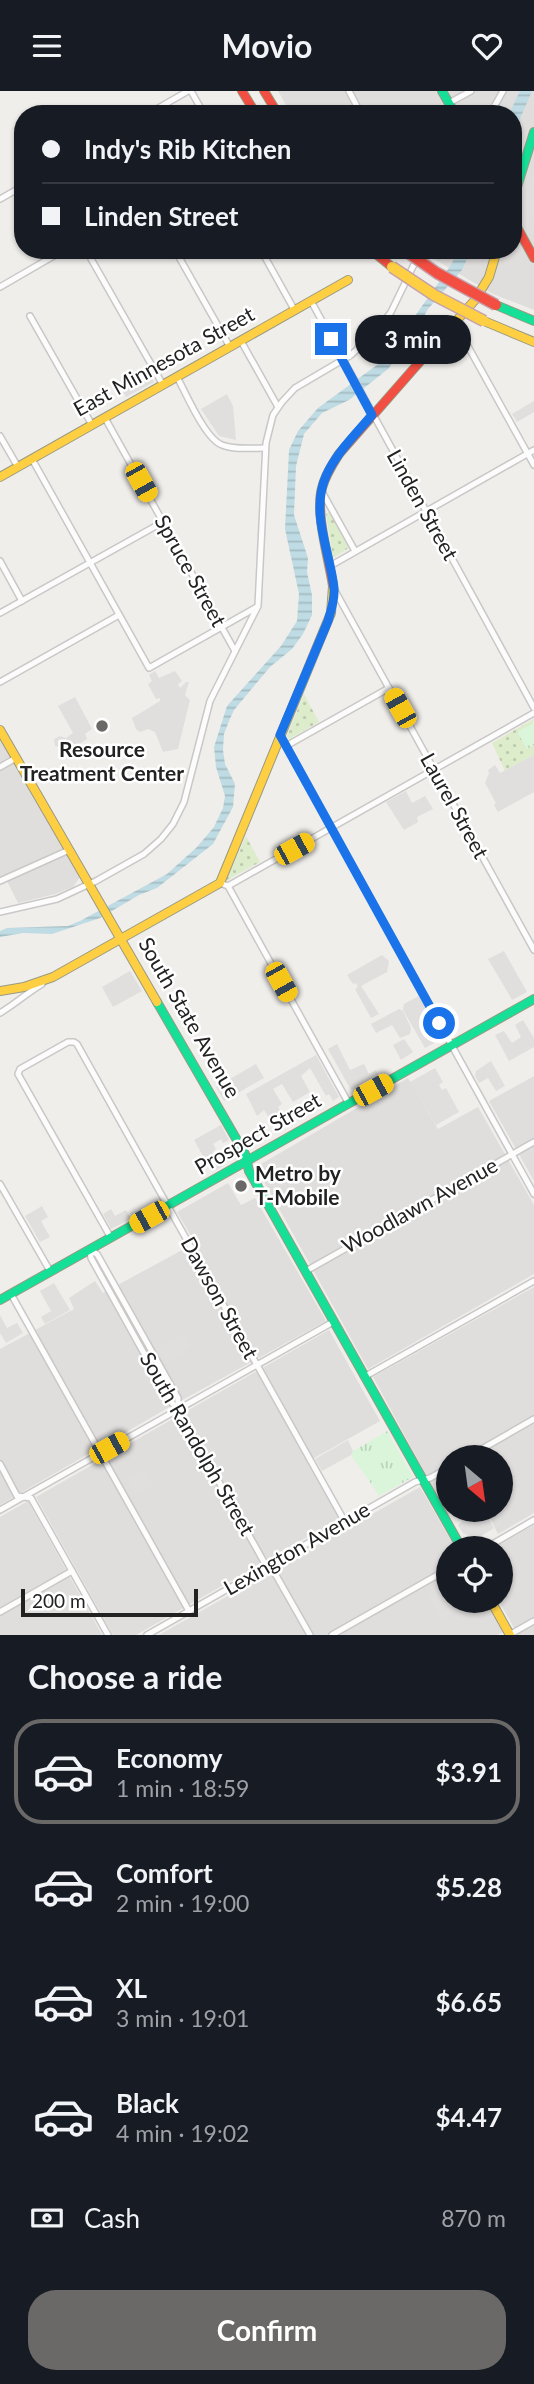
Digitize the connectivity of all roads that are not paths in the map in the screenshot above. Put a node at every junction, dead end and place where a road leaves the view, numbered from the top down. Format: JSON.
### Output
{"nodes":[{"id":1,"x":190,"y":91,"type":"edge"},
{"id":2,"x":471,"y":91,"type":"edge"},
{"id":3,"x":165,"y":105,"type":"edge"},
{"id":4,"x":456,"y":105,"type":"edge"},
{"id":5,"x":534,"y":132,"type":"edge"},
{"id":6,"x":522,"y":171,"type":"edge"},
{"id":7,"x":522,"y":236,"type":"edge"},
{"id":8,"x":534,"y":258,"type":"edge"},
{"id":9,"x":48,"y":259,"type":"edge"},
{"id":10,"x":91,"y":259,"type":"edge"},
{"id":11,"x":181,"y":259,"type":"edge"},
{"id":12,"x":266,"y":259,"type":"edge"},
{"id":13,"x":382,"y":259,"type":"edge"},
{"id":14,"x":416,"y":259,"type":"edge"},
{"id":15,"x":417,"y":259,"type":"edge"},
{"id":16,"x":494,"y":259,"type":"edge"},
{"id":17,"x":348,"y":280,"type":"dead end"},
{"id":18,"x":0,"y":287,"type":"edge"},
{"id":19,"x":311,"y":301,"type":"junction"},
{"id":20,"x":295,"y":310,"type":"junction"},
{"id":21,"x":30,"y":316,"type":"dead end"},
{"id":22,"x":534,"y":321,"type":"edge"},
{"id":23,"x":455,"y":323,"type":"junction"},
{"id":24,"x":242,"y":341,"type":"junction"},
{"id":25,"x":534,"y":342,"type":"edge"},
{"id":26,"x":230,"y":347,"type":"junction"},
{"id":27,"x":342,"y":360,"type":"junction"},
{"id":28,"x":177,"y":377,"type":"junction"},
{"id":29,"x":163,"y":385,"type":"junction"},
{"id":30,"x":278,"y":407,"type":"junction"},
{"id":31,"x":370,"y":410,"type":"junction"},
{"id":32,"x":105,"y":418,"type":"junction"},
{"id":33,"x":92,"y":425,"type":"junction"},
{"id":34,"x":0,"y":436,"type":"edge"},
{"id":35,"x":265,"y":448,"type":"junction"},
{"id":36,"x":531,"y":452,"type":"edge"},
{"id":37,"x":32,"y":459,"type":"junction"},
{"id":38,"x":534,"y":464,"type":"edge"},
{"id":39,"x":18,"y":467,"type":"junction"},
{"id":40,"x":0,"y":477,"type":"edge"},
{"id":41,"x":321,"y":490,"type":"junction"},
{"id":42,"x":425,"y":512,"type":"junction"},
{"id":43,"x":163,"y":521,"type":"junction"},
{"id":44,"x":355,"y":551,"type":"junction"},
{"id":45,"x":0,"y":561,"type":"edge"},
{"id":46,"x":90,"y":563,"type":"junction"},
{"id":47,"x":329,"y":566,"type":"junction"},
{"id":48,"x":334,"y":589,"type":"junction"},
{"id":49,"x":22,"y":601,"type":"junction"},
{"id":50,"x":258,"y":607,"type":"junction"},
{"id":51,"x":0,"y":613,"type":"edge"},
{"id":52,"x":119,"y":615,"type":"junction"},
{"id":53,"x":221,"y":627,"type":"junction"},
{"id":54,"x":234,"y":652,"type":"junction"},
{"id":55,"x":0,"y":682,"type":"edge"},
{"id":56,"x":388,"y":688,"type":"junction"},
{"id":57,"x":534,"y":708,"type":"edge"},
{"id":58,"x":534,"y":713,"type":"edge"},
{"id":59,"x":0,"y":730,"type":"edge"},
{"id":60,"x":280,"y":735,"type":"junction"},
{"id":61,"x":286,"y":746,"type":"junction"},
{"id":62,"x":16,"y":758,"type":"junction"},
{"id":63,"x":0,"y":767,"type":"edge"},
{"id":64,"x":434,"y":770,"type":"junction"},
{"id":65,"x":332,"y":828,"type":"junction"},
{"id":66,"x":69,"y":850,"type":"junction"},
{"id":67,"x":0,"y":881,"type":"edge"},
{"id":68,"x":89,"y":884,"type":"junction"},
{"id":69,"x":224,"y":884,"type":"junction"},
{"id":70,"x":0,"y":912,"type":"edge"},
{"id":71,"x":121,"y":938,"type":"junction"},
{"id":72,"x":534,"y":950,"type":"edge"},
{"id":73,"x":53,"y":977,"type":"junction"},
{"id":74,"x":0,"y":991,"type":"edge"},
{"id":75,"x":534,"y":999,"type":"edge"},
{"id":76,"x":0,"y":1013,"type":"edge"},
{"id":77,"x":452,"y":1046,"type":"junction"},
{"id":78,"x":349,"y":1104,"type":"junction"},
{"id":79,"x":534,"y":1142,"type":"edge"},
{"id":80,"x":512,"y":1154,"type":"junction"},
{"id":81,"x":247,"y":1162,"type":"junction"},
{"id":82,"x":0,"y":1184,"type":"edge"},
{"id":83,"x":534,"y":1194,"type":"edge"},
{"id":84,"x":168,"y":1207,"type":"junction"},
{"id":85,"x":111,"y":1238,"type":"junction"},
{"id":86,"x":90,"y":1250,"type":"junction"},
{"id":87,"x":306,"y":1271,"type":"junction"},
{"id":88,"x":50,"y":1272,"type":"junction"},
{"id":89,"x":534,"y":1281,"type":"edge"},
{"id":90,"x":11,"y":1294,"type":"junction"},
{"id":91,"x":0,"y":1300,"type":"edge"},
{"id":92,"x":333,"y":1322,"type":"junction"},
{"id":93,"x":257,"y":1365,"type":"junction"},
{"id":94,"x":364,"y":1377,"type":"junction"},
{"id":95,"x":178,"y":1409,"type":"junction"},
{"id":96,"x":534,"y":1419,"type":"edge"},
{"id":97,"x":489,"y":1445,"type":"edge"},
{"id":98,"x":101,"y":1453,"type":"junction"},
{"id":99,"x":0,"y":1464,"type":"edge"},
{"id":100,"x":436,"y":1474,"type":"edge"},
{"id":101,"x":423,"y":1480,"type":"junction"},
{"id":102,"x":23,"y":1497,"type":"junction"},
{"id":103,"x":0,"y":1510,"type":"edge"},
{"id":104,"x":534,"y":1520,"type":"edge"},
{"id":105,"x":345,"y":1522,"type":"junction"},
{"id":106,"x":455,"y":1536,"type":"edge"},
{"id":107,"x":506,"y":1536,"type":"edge"},
{"id":108,"x":268,"y":1565,"type":"junction"},
{"id":109,"x":72,"y":1571,"type":"junction"},
{"id":110,"x":436,"y":1576,"type":"edge"},
{"id":111,"x":189,"y":1611,"type":"junction"},
{"id":112,"x":0,"y":1612,"type":"edge"},
{"id":113,"x":498,"y":1613,"type":"edge"},
{"id":114,"x":534,"y":1621,"type":"edge"},
{"id":115,"x":108,"y":1635,"type":"edge"},
{"id":116,"x":147,"y":1635,"type":"edge"},
{"id":117,"x":310,"y":1635,"type":"edge"},
{"id":118,"x":331,"y":1635,"type":"edge"},
{"id":119,"x":510,"y":1635,"type":"edge"}],
"edges":[{"from":1,"to":3,"type":"street"},
{"from":2,"to":4,"type":"street"},
{"from":5,"to":6,"type":"main road"},
{"from":7,"to":8,"type":"main road"},
{"from":9,"to":18,"type":"street"},
{"from":10,"to":29,"type":"street"},
{"from":11,"to":26,"type":"street"},
{"from":12,"to":20,"type":"street"},
{"from":13,"to":25,"type":"main road","bridge":true},
{"from":14,"to":27,"type":"street"},
{"from":15,"to":22,"type":"main road","bridge":true},
{"from":16,"to":23,"type":"main road"},
{"from":17,"to":19,"type":"main road","name":"East Minnesota Street"},
{"from":19,"to":20,"type":"main road","name":"East Minnesota Street"},
{"from":19,"to":27,"type":"street","name":"Linden Street"},
{"from":20,"to":24,"type":"main road","name":"East Minnesota Street"},
{"from":21,"to":33,"type":"street"},
{"from":23,"to":31,"type":"main road"},
{"from":23,"to":36,"type":"street"},
{"from":24,"to":26,"type":"main road","name":"East Minnesota Street"},
{"from":24,"to":30,"type":"street"},
{"from":26,"to":28,"type":"main road","name":"East Minnesota Street"},
{"from":27,"to":30,"type":"street"},
{"from":27,"to":31,"type":"street","name":"Linden Street"},
{"from":28,"to":29,"type":"main road","name":"East Minnesota Street"},
{"from":28,"to":35,"type":"street"},
{"from":29,"to":32,"type":"main road","name":"East Minnesota Street"},
{"from":30,"to":35,"type":"street"},
{"from":31,"to":41,"type":"main road"},
{"from":31,"to":42,"type":"street","name":"Linden Street"},
{"from":32,"to":33,"type":"main road","name":"East Minnesota Street"},
{"from":32,"to":43,"type":"street","name":"Spruce Street"},
{"from":33,"to":37,"type":"main road","name":"East Minnesota Street"},
{"from":34,"to":39,"type":"street"},
{"from":35,"to":50,"type":"street"},
{"from":36,"to":38,"type":"street"},
{"from":36,"to":42,"type":"street"},
{"from":37,"to":39,"type":"main road","name":"East Minnesota Street"},
{"from":37,"to":46,"type":"street"},
{"from":39,"to":40,"type":"main road","name":"East Minnesota Street"},
{"from":41,"to":44,"type":"street"},
{"from":41,"to":47,"type":"main road"},
{"from":42,"to":44,"type":"street"},
{"from":42,"to":57,"type":"street","name":"Linden Street"},
{"from":43,"to":46,"type":"street"},
{"from":43,"to":53,"type":"street","name":"Spruce Street"},
{"from":44,"to":47,"type":"street"},
{"from":45,"to":49,"type":"street"},
{"from":46,"to":49,"type":"street"},
{"from":46,"to":52,"type":"street"},
{"from":47,"to":48,"type":"main road"},
{"from":48,"to":56,"type":"street","name":"Laurel Street"},
{"from":48,"to":60,"type":"main road"},
{"from":49,"to":51,"type":"street"},
{"from":50,"to":53,"type":"street"},
{"from":50,"to":54,"type":"street"},
{"from":52,"to":53,"type":"street"},
{"from":52,"to":55,"type":"street"},
{"from":53,"to":54,"type":"street","name":"Spruce Street"},
{"from":54,"to":68,"type":"street"},
{"from":56,"to":61,"type":"street"},
{"from":56,"to":64,"type":"street","name":"Laurel Street"},
{"from":58,"to":64,"type":"street"},
{"from":59,"to":62,"type":"main road","name":"South State Avenue"},
{"from":60,"to":61,"type":"street"},
{"from":60,"to":69,"type":"main road"},
{"from":61,"to":65,"type":"street"},
{"from":62,"to":63,"type":"street"},
{"from":62,"to":66,"type":"main road","name":"South State Avenue"},
{"from":64,"to":65,"type":"street"},
{"from":64,"to":72,"type":"street","name":"Laurel Street"},
{"from":65,"to":69,"type":"street"},
{"from":65,"to":77,"type":"street"},
{"from":66,"to":67,"type":"street"},
{"from":66,"to":68,"type":"main road","name":"South State Avenue"},
{"from":68,"to":70,"type":"street"},
{"from":68,"to":71,"type":"main road","name":"South State Avenue"},
{"from":69,"to":71,"type":"main road"},
{"from":69,"to":78,"type":"street"},
{"from":71,"to":73,"type":"main road"},
{"from":71,"to":81,"type":"main road","name":"South State Avenue"},
{"from":73,"to":74,"type":"main road"},
{"from":73,"to":76,"type":"street"},
{"from":75,"to":77,"type":"main road","name":"Prospect Street"},
{"from":77,"to":78,"type":"main road","name":"Prospect Street"},
{"from":77,"to":80,"type":"street"},
{"from":78,"to":81,"type":"main road","name":"Prospect Street"},
{"from":79,"to":80,"type":"street","name":"Woodlawn Avenue"},
{"from":80,"to":83,"type":"street"},
{"from":80,"to":87,"type":"street","name":"Woodlawn Avenue"},
{"from":81,"to":84,"type":"main road","name":"Prospect Street"},
{"from":81,"to":87,"type":"main road","name":"South State Avenue"},
{"from":82,"to":88,"type":"street"},
{"from":84,"to":85,"type":"main road","name":"Prospect Street"},
{"from":84,"to":85,"type":"street","name":"Dawson Street"},
{"from":84,"to":93,"type":"street","name":"Dawson Street"},
{"from":85,"to":86,"type":"main road","name":"Prospect Street"},
{"from":86,"to":88,"type":"main road","name":"Prospect Street"},
{"from":86,"to":95,"type":"street","name":"South Randolph Street"},
{"from":87,"to":92,"type":"main road","name":"South State Avenue"},
{"from":88,"to":90,"type":"main road","name":"Prospect Street"},
{"from":89,"to":94,"type":"street"},
{"from":90,"to":91,"type":"main road","name":"Prospect Street"},
{"from":90,"to":98,"type":"street"},
{"from":92,"to":93,"type":"street"},
{"from":92,"to":94,"type":"main road","name":"South State Avenue"},
{"from":93,"to":95,"type":"street"},
{"from":93,"to":105,"type":"street","name":"Dawson Street"},
{"from":94,"to":101,"type":"main road","name":"South State Avenue"},
{"from":95,"to":98,"type":"street"},
{"from":95,"to":108,"type":"street","name":"South Randolph Street"},
{"from":96,"to":97,"type":"street"},
{"from":98,"to":102,"type":"street"},
{"from":98,"to":111,"type":"street"},
{"from":99,"to":102,"type":"street"},
{"from":100,"to":101,"type":"street","name":"Lexington Avenue"},
{"from":101,"to":105,"type":"street","name":"Lexington Avenue"},
{"from":101,"to":106,"type":"main road","name":"South State Avenue"},
{"from":102,"to":103,"type":"street"},
{"from":102,"to":109,"type":"street"},
{"from":104,"to":107,"type":"street"},
{"from":105,"to":108,"type":"street","name":"Lexington Avenue"},
{"from":108,"to":111,"type":"street","name":"Lexington Avenue"},
{"from":108,"to":117,"type":"street","name":"South Randolph Street"},
{"from":109,"to":112,"type":"street"},
{"from":109,"to":115,"type":"street"},
{"from":110,"to":118,"type":"street"},
{"from":111,"to":116,"type":"street","name":"Lexington Avenue"},
{"from":113,"to":119,"type":"main road"},
{"from":114,"to":119,"type":"street"}]}
